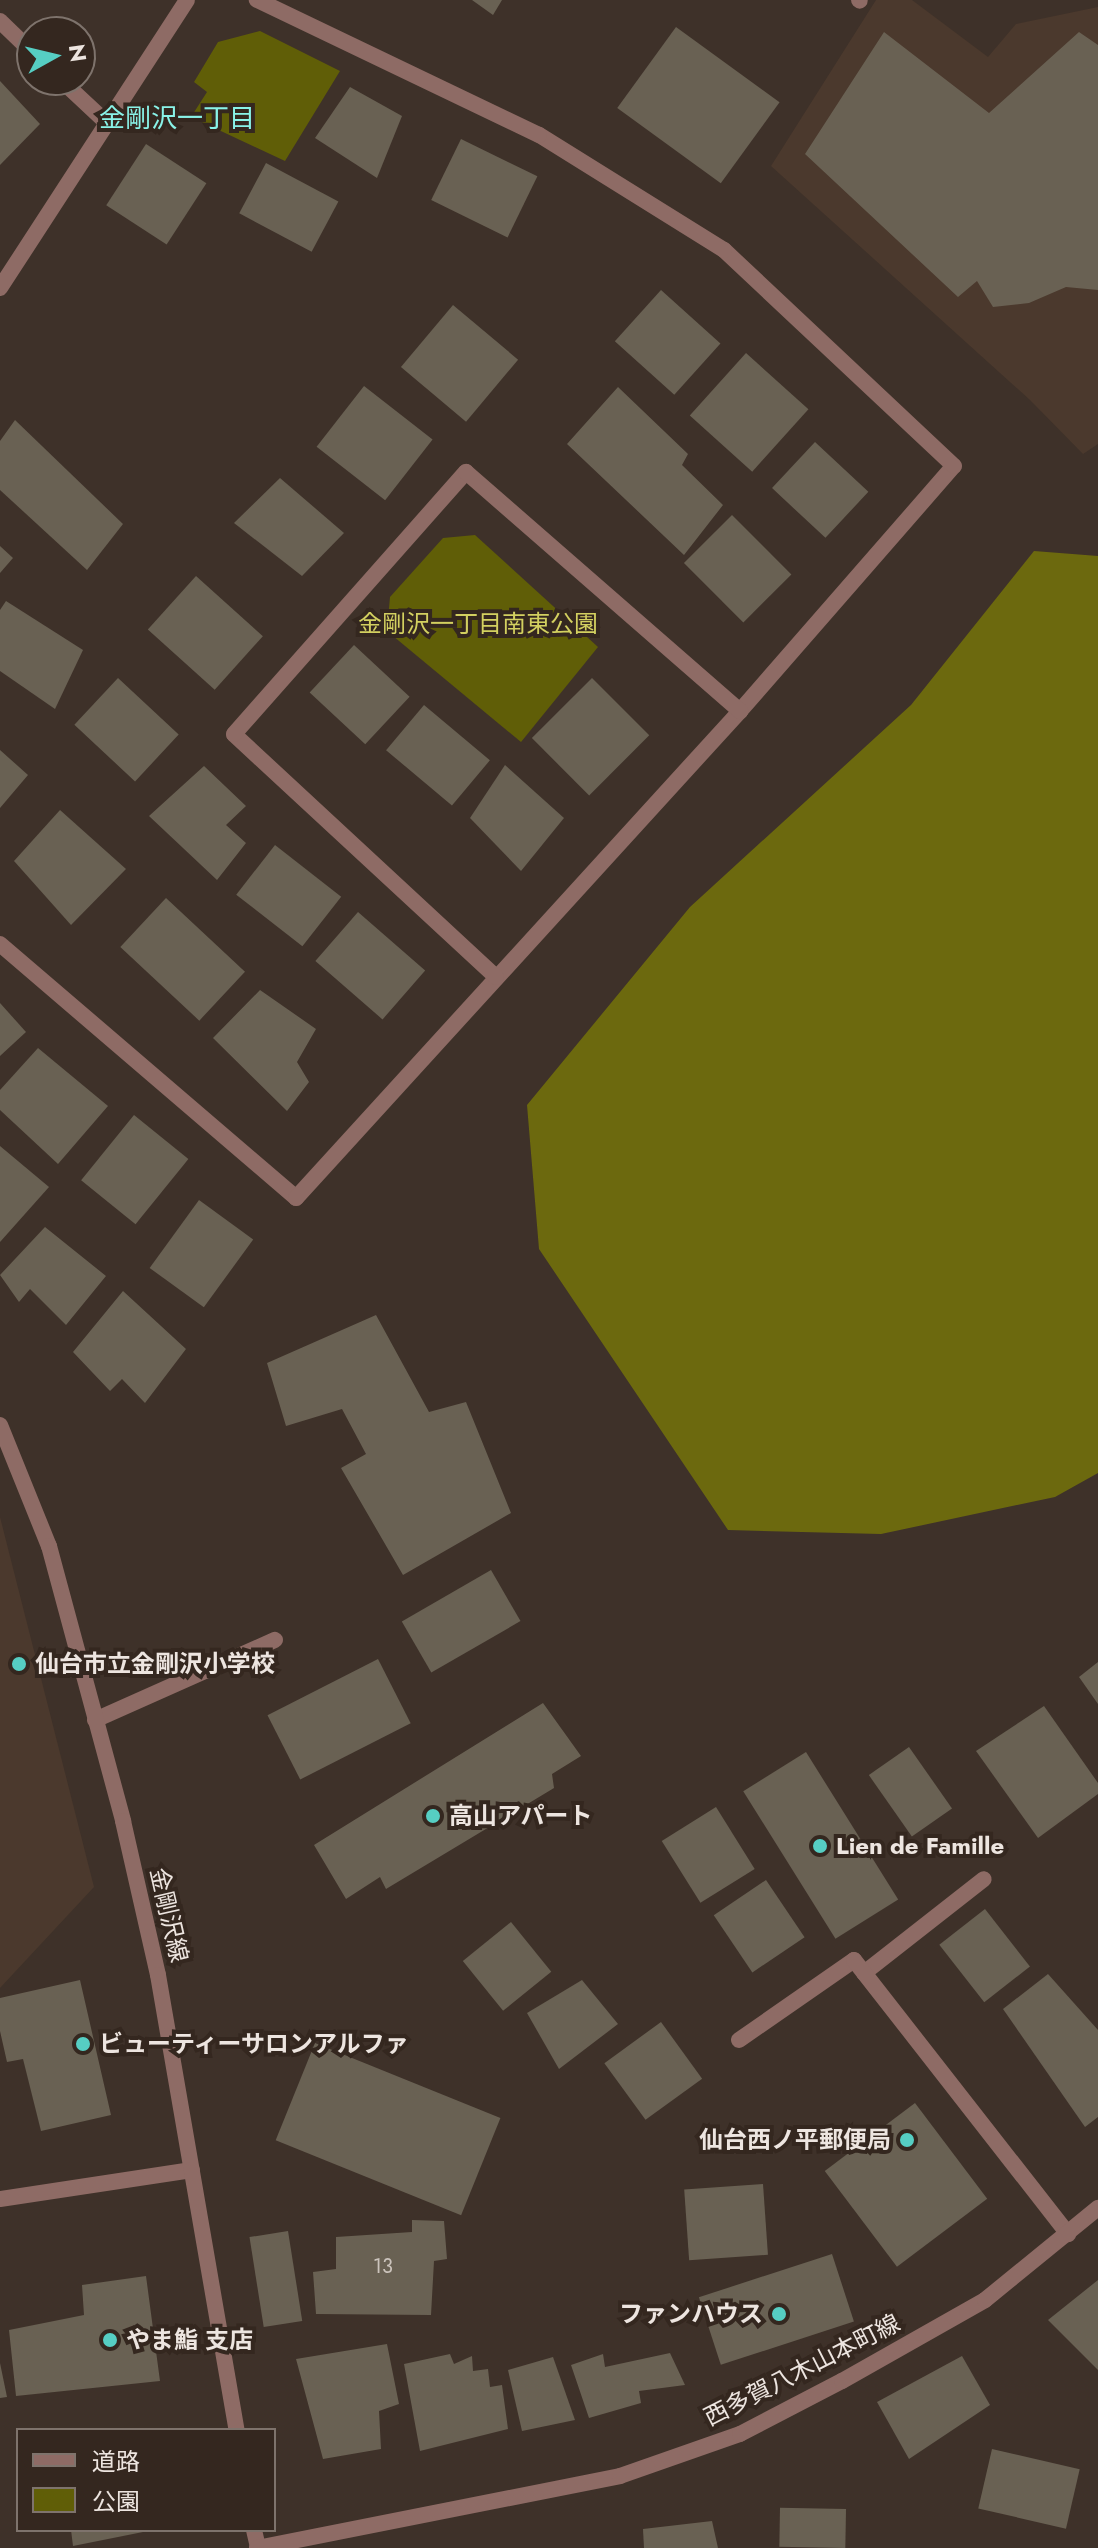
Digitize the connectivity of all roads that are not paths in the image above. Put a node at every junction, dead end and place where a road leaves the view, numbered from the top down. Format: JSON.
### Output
{"nodes":[{"id":1,"x":187,"y":0,"type":"edge"},
{"id":2,"x":257,"y":0,"type":"edge"},
{"id":3,"x":0,"y":21,"type":"edge"},
{"id":4,"x":16,"y":36,"type":"edge"},
{"id":5,"x":78,"y":96,"type":"edge"},
{"id":6,"x":106,"y":122,"type":"junction"},
{"id":7,"x":0,"y":288,"type":"edge"},
{"id":8,"x":740,"y":711,"type":"junction"},
{"id":9,"x":0,"y":944,"type":"edge"},
{"id":10,"x":496,"y":977,"type":"junction"},
{"id":11,"x":0,"y":1425,"type":"edge"},
{"id":12,"x":275,"y":1640,"type":"dead end"},
{"id":13,"x":95,"y":1720,"type":"junction"},
{"id":14,"x":984,"y":1879,"type":"dead end"},
{"id":15,"x":864,"y":1973,"type":"junction"},
{"id":16,"x":739,"y":2040,"type":"dead end"},
{"id":17,"x":192,"y":2170,"type":"junction"},
{"id":18,"x":0,"y":2199,"type":"edge"},
{"id":19,"x":1098,"y":2208,"type":"edge"},
{"id":20,"x":1068,"y":2234,"type":"junction"},
{"id":21,"x":237,"y":2428,"type":"edge"},
{"id":22,"x":258,"y":2548,"type":"edge"}],
"edges":[{"from":1,"to":6,"type":"street"},
{"from":2,"to":8,"type":"street"},
{"from":3,"to":4,"type":"street"},
{"from":5,"to":6,"type":"street"},
{"from":6,"to":7,"type":"street"},
{"from":8,"to":10,"type":"street"},
{"from":8,"to":10,"type":"street"},
{"from":9,"to":10,"type":"street"},
{"from":11,"to":13,"type":"street","name":"金剛沢線"},
{"from":12,"to":13,"type":"street"},
{"from":13,"to":17,"type":"street","name":"金剛沢線"},
{"from":14,"to":15,"type":"street"},
{"from":15,"to":16,"type":"street"},
{"from":15,"to":20,"type":"street"},
{"from":17,"to":18,"type":"street"},
{"from":17,"to":21,"type":"street","name":"金剛沢線"},
{"from":19,"to":20,"type":"street","name":"西多賀八木山本町線"},
{"from":20,"to":22,"type":"street","name":"西多賀八木山本町線"}]}
